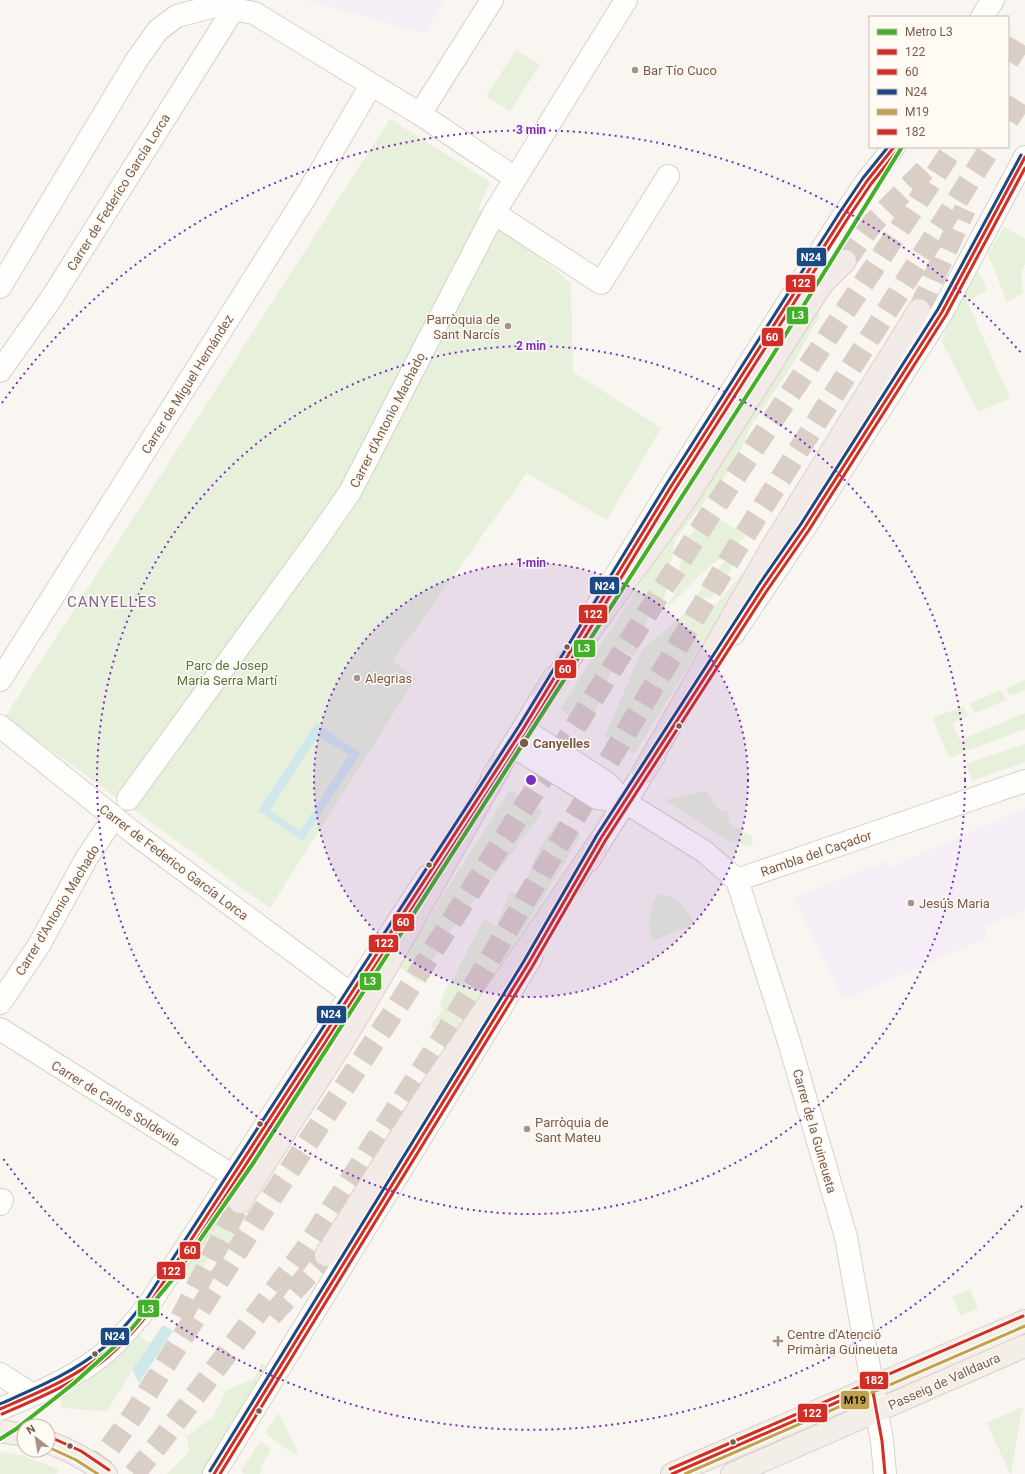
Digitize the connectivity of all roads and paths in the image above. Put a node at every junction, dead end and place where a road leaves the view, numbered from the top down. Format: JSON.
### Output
{"nodes":[{"id":1,"x":492,"y":0,"type":"edge"},
{"id":2,"x":626,"y":0,"type":"edge"},
{"id":3,"x":993,"y":0,"type":"edge"},
{"id":4,"x":233,"y":10,"type":"junction"},
{"id":5,"x":983,"y":16,"type":"edge"},
{"id":6,"x":371,"y":85,"type":"junction"},
{"id":7,"x":420,"y":114,"type":"junction"},
{"id":8,"x":893,"y":148,"type":"edge"},
{"id":9,"x":1025,"y":158,"type":"edge"},
{"id":10,"x":668,"y":176,"type":"dead end"},
{"id":11,"x":515,"y":178,"type":"junction"},
{"id":12,"x":494,"y":213,"type":"junction"},
{"id":13,"x":845,"y":261,"type":"tunnel mouth"},
{"id":14,"x":0,"y":287,"type":"edge"},
{"id":15,"x":919,"y":310,"type":"tunnel mouth"},
{"id":16,"x":0,"y":371,"type":"edge"},
{"id":17,"x":0,"y":680,"type":"edge"},
{"id":18,"x":544,"y":694,"type":"junction"},
{"id":19,"x":0,"y":726,"type":"edge"},
{"id":20,"x":513,"y":746,"type":"junction"},
{"id":21,"x":643,"y":773,"type":"junction"},
{"id":22,"x":1025,"y":782,"type":"edge"},
{"id":23,"x":128,"y":799,"type":"dead end"},
{"id":24,"x":625,"y":802,"type":"junction"},
{"id":25,"x":114,"y":818,"type":"junction"},
{"id":26,"x":597,"y":845,"type":"junction"},
{"id":27,"x":737,"y":880,"type":"junction"},
{"id":28,"x":351,"y":994,"type":"junction"},
{"id":29,"x":0,"y":1003,"type":"edge"},
{"id":30,"x":0,"y":1029,"type":"edge"},
{"id":31,"x":233,"y":1176,"type":"junction"},
{"id":32,"x":240,"y":1202,"type":"tunnel mouth"},
{"id":33,"x":326,"y":1255,"type":"tunnel mouth"},
{"id":34,"x":1025,"y":1321,"type":"edge"},
{"id":35,"x":1025,"y":1346,"type":"edge"},
{"id":36,"x":0,"y":1374,"type":"edge"},
{"id":37,"x":872,"y":1388,"type":"junction"},
{"id":38,"x":33,"y":1395,"type":"junction"},
{"id":39,"x":0,"y":1409,"type":"edge"},
{"id":40,"x":876,"y":1411,"type":"junction"},
{"id":41,"x":0,"y":1431,"type":"edge"},
{"id":42,"x":16,"y":1434,"type":"edge"},
{"id":43,"x":56,"y":1445,"type":"edge"},
{"id":44,"x":106,"y":1474,"type":"edge"},
{"id":45,"x":214,"y":1474,"type":"edge"},
{"id":46,"x":672,"y":1474,"type":"edge"},
{"id":47,"x":732,"y":1474,"type":"edge"},
{"id":48,"x":885,"y":1474,"type":"edge"}],
"edges":[{"from":1,"to":7,"type":"street"},
{"from":2,"to":11,"type":"street","name":"Carrer d'Antonio Machado"},
{"from":3,"to":5,"type":"street"},
{"from":4,"to":6,"type":"street"},
{"from":4,"to":14,"type":"street"},
{"from":4,"to":16,"type":"street","name":"Carrer de Federico García Lorca"},
{"from":6,"to":7,"type":"street"},
{"from":6,"to":17,"type":"street","name":"Carrer de Miguel Hernández"},
{"from":7,"to":11,"type":"street"},
{"from":8,"to":18,"type":"street"},
{"from":9,"to":21,"type":"street"},
{"from":10,"to":12,"type":"street"},
{"from":11,"to":12,"type":"street","name":"Carrer d'Antonio Machado"},
{"from":12,"to":23,"type":"street","name":"Carrer d'Antonio Machado"},
{"from":13,"to":18,"type":"highway"},
{"from":15,"to":21,"type":"highway"},
{"from":18,"to":20,"type":"street"},
{"from":19,"to":25,"type":"street","name":"Carrer de Federico García Lorca"},
{"from":20,"to":24,"type":"street"},
{"from":20,"to":28,"type":"street"},
{"from":20,"to":32,"type":"highway"},
{"from":21,"to":24,"type":"street"},
{"from":22,"to":27,"type":"street","name":"Rambla del Caçador"},
{"from":24,"to":26,"type":"street"},
{"from":24,"to":27,"type":"street"},
{"from":25,"to":28,"type":"street","name":"Carrer de Federico García Lorca"},
{"from":25,"to":29,"type":"street","name":"Carrer d'Antonio Machado"},
{"from":26,"to":33,"type":"highway"},
{"from":26,"to":45,"type":"street"},
{"from":27,"to":37,"type":"street","name":"Carrer de la Guineueta"},
{"from":28,"to":31,"type":"street"},
{"from":30,"to":31,"type":"street","name":"Carrer de Carlos Soldevila"},
{"from":31,"to":38,"type":"street"},
{"from":34,"to":37,"type":"main road","name":"Passeig de Valldaura"},
{"from":35,"to":40,"type":"main road","name":"Passeig de Valldaura"},
{"from":36,"to":38,"type":"street"},
{"from":37,"to":40,"type":"street","name":"Carrer de la Guineueta"},
{"from":37,"to":46,"type":"main road","name":"Passeig de Valldaura"},
{"from":38,"to":39,"type":"street"},
{"from":40,"to":47,"type":"main road","name":"Passeig de Valldaura"},
{"from":40,"to":48,"type":"street","name":"Carrer de la Guineueta"},
{"from":41,"to":42,"type":"main road"},
{"from":43,"to":44,"type":"main road"}]}
